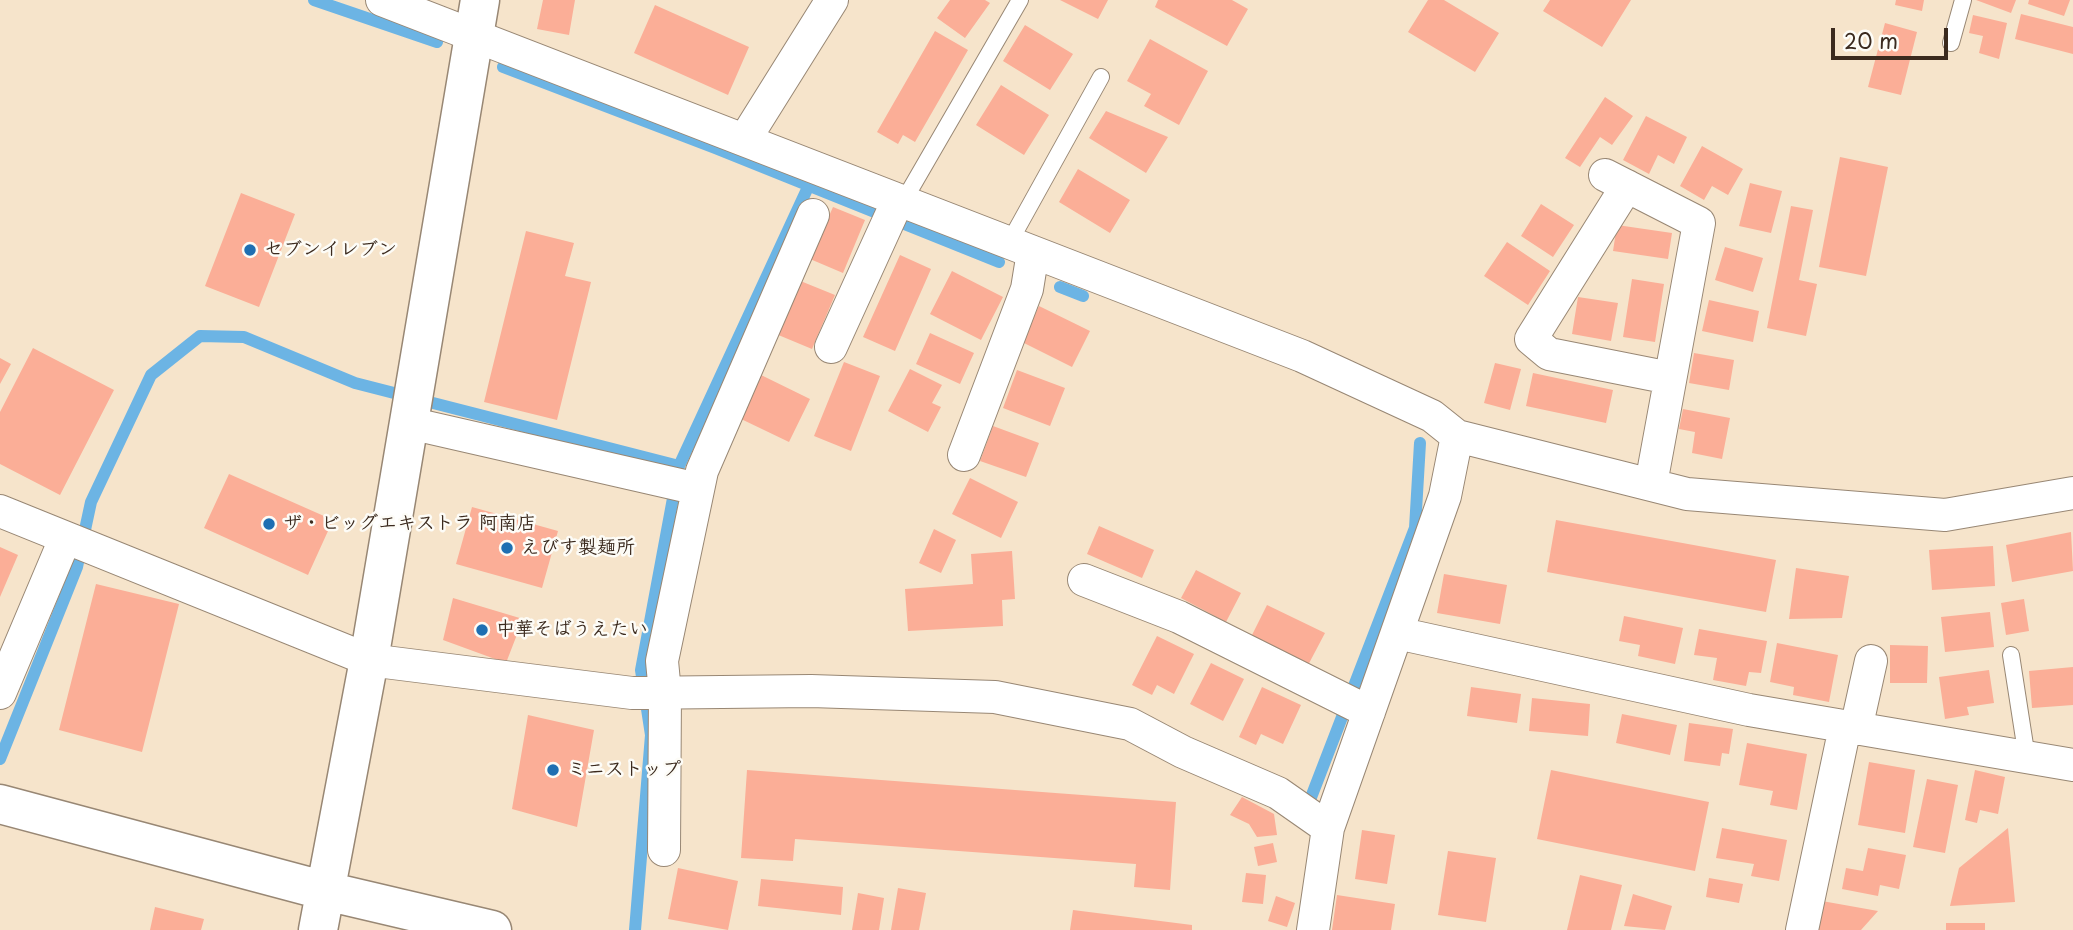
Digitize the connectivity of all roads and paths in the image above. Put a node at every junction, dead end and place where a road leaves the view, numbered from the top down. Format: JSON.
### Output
{"nodes":[{"id":1,"x":382,"y":0,"type":"edge"},
{"id":2,"x":480,"y":0,"type":"edge"},
{"id":3,"x":832,"y":0,"type":"edge"},
{"id":4,"x":1020,"y":0,"type":"edge"},
{"id":5,"x":1963,"y":0,"type":"edge"},
{"id":6,"x":473,"y":37,"type":"junction"},
{"id":7,"x":1951,"y":43,"type":"dead end"},
{"id":8,"x":1101,"y":78,"type":"dead end"},
{"id":9,"x":745,"y":138,"type":"junction"},
{"id":10,"x":899,"y":202,"type":"junction"},
{"id":11,"x":813,"y":215,"type":"dead end"},
{"id":12,"x":1021,"y":247,"type":"junction"},
{"id":13,"x":831,"y":347,"type":"dead end"},
{"id":14,"x":1670,"y":378,"type":"junction"},
{"id":15,"x":411,"y":407,"type":"junction"},
{"id":16,"x":1457,"y":436,"type":"junction"},
{"id":17,"x":964,"y":455,"type":"dead end"},
{"id":18,"x":1651,"y":484,"type":"junction"},
{"id":19,"x":698,"y":489,"type":"junction"},
{"id":20,"x":2073,"y":493,"type":"edge"},
{"id":21,"x":0,"y":511,"type":"edge"},
{"id":22,"x":74,"y":543,"type":"junction"},
{"id":23,"x":1084,"y":580,"type":"dead end"},
{"id":24,"x":1397,"y":633,"type":"junction"},
{"id":25,"x":2011,"y":655,"type":"dead end"},
{"id":26,"x":369,"y":660,"type":"junction"},
{"id":27,"x":1871,"y":661,"type":"dead end"},
{"id":28,"x":0,"y":693,"type":"edge"},
{"id":29,"x":665,"y":693,"type":"junction"},
{"id":30,"x":1369,"y":712,"type":"junction"},
{"id":31,"x":1850,"y":728,"type":"junction"},
{"id":32,"x":2027,"y":758,"type":"junction"},
{"id":33,"x":2073,"y":765,"type":"edge"},
{"id":34,"x":0,"y":804,"type":"edge"},
{"id":35,"x":1328,"y":828,"type":"junction"},
{"id":36,"x":664,"y":850,"type":"dead end"},
{"id":37,"x":326,"y":891,"type":"junction"},
{"id":38,"x":318,"y":930,"type":"edge"},
{"id":39,"x":492,"y":930,"type":"edge"},
{"id":40,"x":1313,"y":930,"type":"edge"},
{"id":41,"x":1802,"y":930,"type":"edge"}],
"edges":[{"from":1,"to":6,"type":"street"},
{"from":2,"to":6,"type":"street"},
{"from":3,"to":9,"type":"street"},
{"from":4,"to":10,"type":"lane"},
{"from":5,"to":7,"type":"lane"},
{"from":6,"to":9,"type":"street"},
{"from":6,"to":15,"type":"street"},
{"from":8,"to":12,"type":"lane"},
{"from":9,"to":10,"type":"street"},
{"from":10,"to":12,"type":"street"},
{"from":10,"to":13,"type":"street"},
{"from":11,"to":19,"type":"street"},
{"from":12,"to":16,"type":"street"},
{"from":12,"to":17,"type":"street"},
{"from":14,"to":14,"type":"street"},
{"from":14,"to":18,"type":"street"},
{"from":15,"to":19,"type":"street"},
{"from":15,"to":26,"type":"street"},
{"from":16,"to":18,"type":"street"},
{"from":16,"to":24,"type":"street"},
{"from":18,"to":20,"type":"street"},
{"from":19,"to":29,"type":"street"},
{"from":21,"to":22,"type":"street"},
{"from":22,"to":26,"type":"street"},
{"from":22,"to":28,"type":"street"},
{"from":23,"to":30,"type":"street"},
{"from":24,"to":30,"type":"street"},
{"from":24,"to":31,"type":"street"},
{"from":25,"to":32,"type":"lane"},
{"from":26,"to":29,"type":"street"},
{"from":26,"to":37,"type":"street"},
{"from":27,"to":31,"type":"street"},
{"from":29,"to":35,"type":"street"},
{"from":29,"to":36,"type":"street"},
{"from":30,"to":35,"type":"street"},
{"from":31,"to":32,"type":"street"},
{"from":31,"to":41,"type":"street"},
{"from":32,"to":33,"type":"street"},
{"from":34,"to":37,"type":"street"},
{"from":35,"to":40,"type":"street"},
{"from":37,"to":38,"type":"street"},
{"from":37,"to":39,"type":"street"}]}
